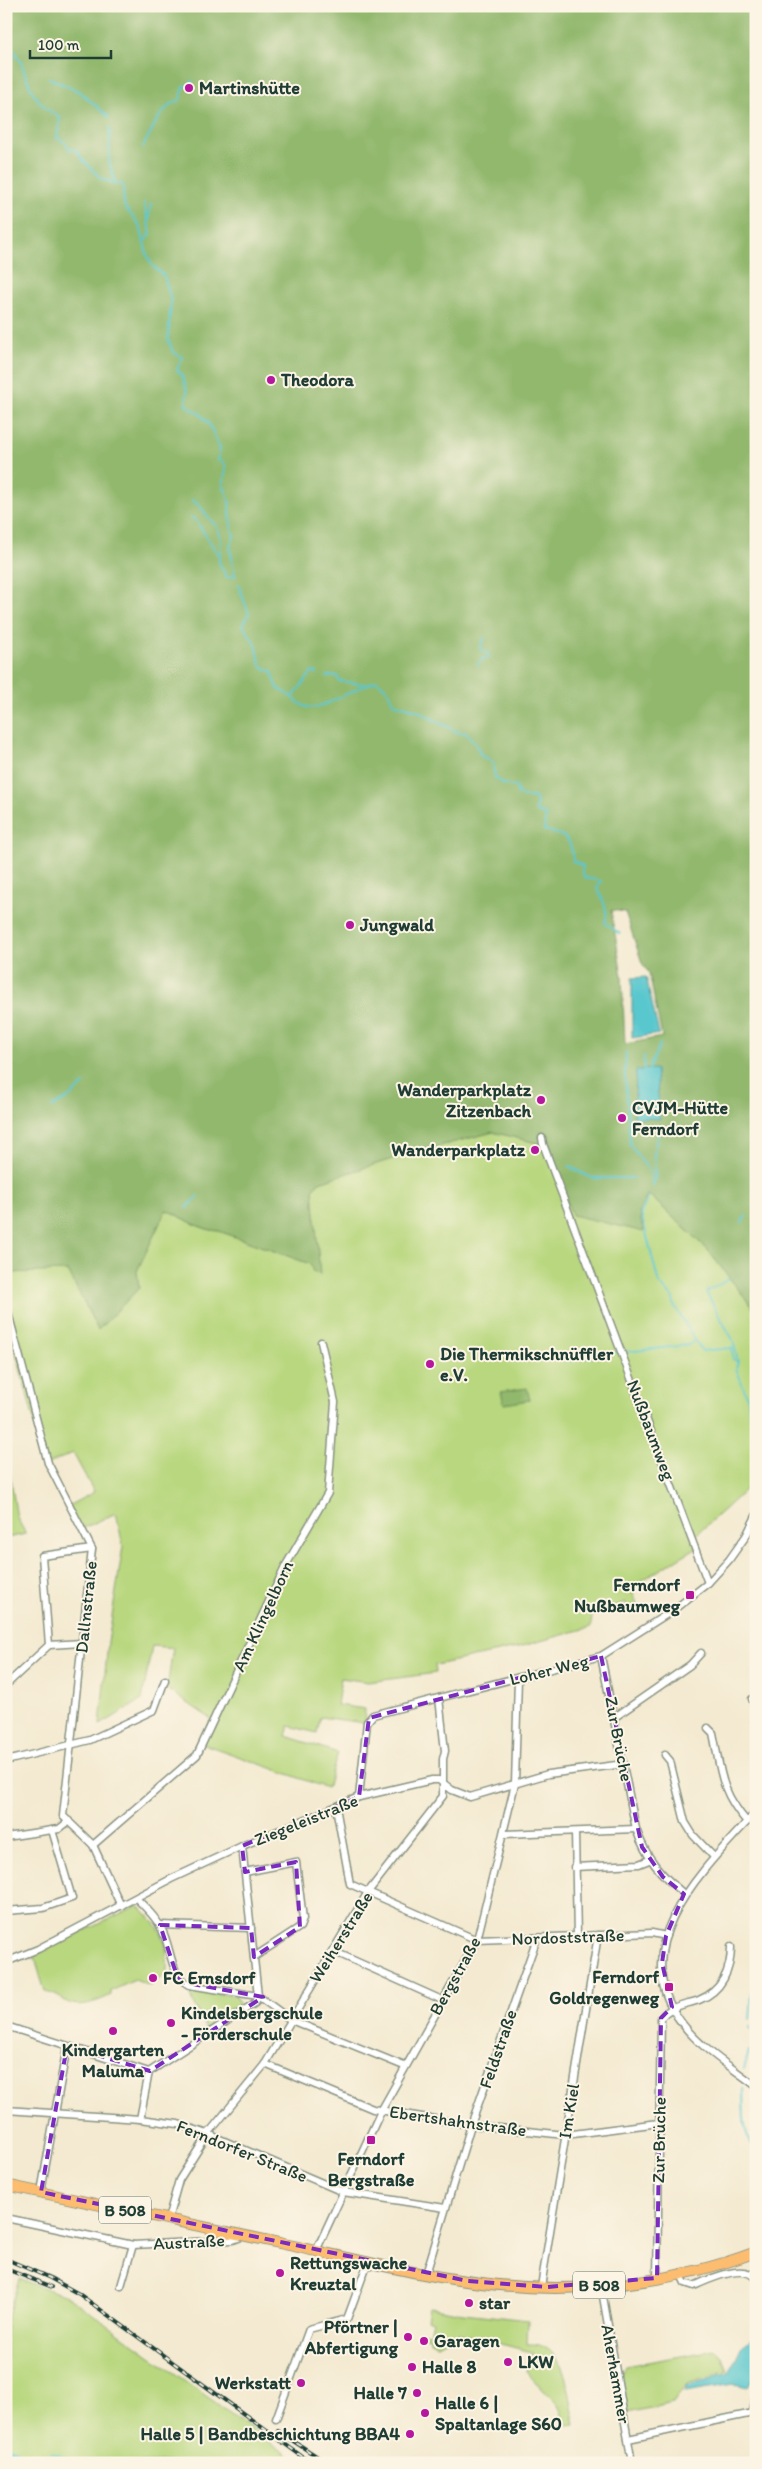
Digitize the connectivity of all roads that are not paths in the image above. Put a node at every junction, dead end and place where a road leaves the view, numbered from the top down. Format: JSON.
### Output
{"nodes":[{"id":1,"x":542,"y":1138,"type":"dead end"},
{"id":2,"x":6,"y":1305,"type":"edge"},
{"id":3,"x":321,"y":1342,"type":"dead end"},
{"id":4,"x":756,"y":1516,"type":"edge"},
{"id":5,"x":92,"y":1549,"type":"junction"},
{"id":6,"x":708,"y":1583,"type":"junction"},
{"id":7,"x":82,"y":1643,"type":"junction"},
{"id":8,"x":49,"y":1645,"type":"junction"},
{"id":9,"x":701,"y":1653,"type":"dead end"},
{"id":10,"x":601,"y":1656,"type":"junction"},
{"id":11,"x":518,"y":1678,"type":"junction"},
{"id":12,"x":165,"y":1680,"type":"dead end"},
{"id":13,"x":6,"y":1685,"type":"edge"},
{"id":14,"x":438,"y":1698,"type":"junction"},
{"id":15,"x":752,"y":1700,"type":"dead end"},
{"id":16,"x":756,"y":1708,"type":"edge"},
{"id":17,"x":614,"y":1717,"type":"junction"},
{"id":18,"x":708,"y":1728,"type":"dead end"},
{"id":19,"x":72,"y":1746,"type":"junction"},
{"id":20,"x":665,"y":1755,"type":"dead end"},
{"id":21,"x":6,"y":1761,"type":"edge"},
{"id":22,"x":624,"y":1764,"type":"junction"},
{"id":23,"x":442,"y":1783,"type":"junction"},
{"id":24,"x":515,"y":1784,"type":"junction"},
{"id":25,"x":359,"y":1797,"type":"junction"},
{"id":26,"x":336,"y":1807,"type":"junction"},
{"id":27,"x":756,"y":1812,"type":"edge"},
{"id":28,"x":748,"y":1820,"type":"junction"},
{"id":29,"x":69,"y":1821,"type":"junction"},
{"id":30,"x":756,"y":1826,"type":"edge"},
{"id":31,"x":636,"y":1829,"type":"junction"},
{"id":32,"x":52,"y":1830,"type":"junction"},
{"id":33,"x":575,"y":1832,"type":"junction"},
{"id":34,"x":504,"y":1834,"type":"junction"},
{"id":35,"x":6,"y":1837,"type":"edge"},
{"id":36,"x":93,"y":1845,"type":"junction"},
{"id":37,"x":242,"y":1846,"type":"junction"},
{"id":38,"x":714,"y":1857,"type":"junction"},
{"id":39,"x":649,"y":1860,"type":"junction"},
{"id":40,"x":574,"y":1867,"type":"junction"},
{"id":41,"x":245,"y":1872,"type":"junction"},
{"id":42,"x":368,"y":1892,"type":"junction"},
{"id":43,"x":684,"y":1894,"type":"junction"},
{"id":44,"x":136,"y":1898,"type":"junction"},
{"id":45,"x":121,"y":1906,"type":"junction"},
{"id":46,"x":6,"y":1911,"type":"edge"},
{"id":47,"x":160,"y":1925,"type":"junction"},
{"id":48,"x":251,"y":1928,"type":"junction"},
{"id":49,"x":598,"y":1935,"type":"junction"},
{"id":50,"x":666,"y":1936,"type":"junction"},
{"id":51,"x":577,"y":1937,"type":"junction"},
{"id":52,"x":536,"y":1938,"type":"junction"},
{"id":53,"x":477,"y":1940,"type":"junction"},
{"id":54,"x":731,"y":1946,"type":"dead end"},
{"id":55,"x":333,"y":1951,"type":"junction"},
{"id":56,"x":254,"y":1957,"type":"junction"},
{"id":57,"x":6,"y":1962,"type":"edge"},
{"id":58,"x":258,"y":1996,"type":"junction"},
{"id":59,"x":442,"y":2000,"type":"junction"},
{"id":60,"x":672,"y":2007,"type":"junction"},
{"id":61,"x":291,"y":2020,"type":"junction"},
{"id":62,"x":6,"y":2026,"type":"edge"},
{"id":63,"x":66,"y":2046,"type":"junction"},
{"id":64,"x":265,"y":2064,"type":"junction"},
{"id":65,"x":404,"y":2066,"type":"junction"},
{"id":66,"x":149,"y":2072,"type":"junction"},
{"id":67,"x":756,"y":2086,"type":"edge"},
{"id":68,"x":6,"y":2110,"type":"edge"},
{"id":69,"x":381,"y":2110,"type":"junction"},
{"id":70,"x":53,"y":2113,"type":"junction"},
{"id":71,"x":140,"y":2119,"type":"junction"},
{"id":72,"x":659,"y":2123,"type":"junction"},
{"id":73,"x":471,"y":2125,"type":"junction"},
{"id":74,"x":208,"y":2134,"type":"junction"},
{"id":75,"x":565,"y":2135,"type":"junction"},
{"id":76,"x":6,"y":2184,"type":"edge"},
{"id":77,"x":41,"y":2192,"type":"junction"},
{"id":78,"x":343,"y":2192,"type":"junction"},
{"id":79,"x":445,"y":2208,"type":"junction"},
{"id":80,"x":6,"y":2218,"type":"edge"},
{"id":81,"x":168,"y":2219,"type":"junction"},
{"id":82,"x":244,"y":2236,"type":"junction"},
{"id":83,"x":133,"y":2244,"type":"junction"},
{"id":84,"x":316,"y":2251,"type":"junction"},
{"id":85,"x":756,"y":2252,"type":"edge"},
{"id":86,"x":368,"y":2262,"type":"junction"},
{"id":87,"x":680,"y":2273,"type":"junction"},
{"id":88,"x":426,"y":2274,"type":"junction"},
{"id":89,"x":657,"y":2278,"type":"junction"},
{"id":90,"x":756,"y":2279,"type":"edge"},
{"id":91,"x":600,"y":2285,"type":"junction"},
{"id":92,"x":121,"y":2286,"type":"dead end"},
{"id":93,"x":541,"y":2287,"type":"junction"},
{"id":94,"x":756,"y":2393,"type":"edge"},
{"id":95,"x":276,"y":2419,"type":"dead end"},
{"id":96,"x":628,"y":2439,"type":"junction"},
{"id":97,"x":632,"y":2463,"type":"edge"}],
"edges":[{"from":1,"to":6,"type":"street","name":"Nußbaumweg"},
{"from":2,"to":5,"type":"street","name":"Dallnstraße"},
{"from":3,"to":36,"type":"street","name":"Am Klingelborn"},
{"from":4,"to":6,"type":"street","name":"Loher Weg"},
{"from":5,"to":7,"type":"street","name":"Dallnstraße"},
{"from":5,"to":8,"type":"street"},
{"from":6,"to":10,"type":"street","name":"Loher Weg"},
{"from":7,"to":8,"type":"street"},
{"from":7,"to":19,"type":"street","name":"Dallnstraße"},
{"from":8,"to":13,"type":"street"},
{"from":9,"to":17,"type":"street"},
{"from":10,"to":11,"type":"street","name":"Loher Weg"},
{"from":10,"to":17,"type":"street","name":"Zur Brüche"},
{"from":11,"to":14,"type":"street","name":"Loher Weg"},
{"from":11,"to":24,"type":"street","name":"Bergstraße"},
{"from":12,"to":19,"type":"street"},
{"from":14,"to":23,"type":"street","name":"Weiherstraße"},
{"from":14,"to":25,"type":"street","name":"Loher Weg"},
{"from":15,"to":16,"type":"street"},
{"from":17,"to":22,"type":"street","name":"Zur Brüche"},
{"from":18,"to":28,"type":"street"},
{"from":19,"to":21,"type":"street"},
{"from":19,"to":29,"type":"street","name":"Dallnstraße"},
{"from":20,"to":38,"type":"street"},
{"from":22,"to":24,"type":"street","name":"Ziegeleistraße"},
{"from":22,"to":31,"type":"street","name":"Zur Brüche"},
{"from":23,"to":24,"type":"street","name":"Ziegeleistraße"},
{"from":23,"to":25,"type":"street","name":"Ziegeleistraße"},
{"from":23,"to":42,"type":"street","name":"Weiherstraße"},
{"from":24,"to":34,"type":"street","name":"Bergstraße"},
{"from":25,"to":26,"type":"street","name":"Ziegeleistraße"},
{"from":26,"to":37,"type":"street","name":"Ziegeleistraße"},
{"from":26,"to":42,"type":"street","name":"Nordoststraße"},
{"from":27,"to":28,"type":"street"},
{"from":28,"to":30,"type":"street"},
{"from":28,"to":38,"type":"street"},
{"from":29,"to":32,"type":"street"},
{"from":29,"to":36,"type":"street"},
{"from":31,"to":33,"type":"street"},
{"from":31,"to":39,"type":"street","name":"Zur Brüche"},
{"from":32,"to":35,"type":"street"},
{"from":32,"to":46,"type":"street"},
{"from":33,"to":34,"type":"street"},
{"from":33,"to":40,"type":"street"},
{"from":34,"to":53,"type":"street","name":"Bergstraße"},
{"from":36,"to":45,"type":"street"},
{"from":37,"to":41,"type":"street"},
{"from":37,"to":44,"type":"street","name":"Ziegeleistraße"},
{"from":38,"to":43,"type":"street"},
{"from":39,"to":40,"type":"street"},
{"from":39,"to":43,"type":"street","name":"Zur Brüche"},
{"from":40,"to":51,"type":"street"},
{"from":41,"to":48,"type":"street"},
{"from":41,"to":56,"type":"street"},
{"from":42,"to":53,"type":"street","name":"Nordoststraße"},
{"from":42,"to":55,"type":"street","name":"Weiherstraße"},
{"from":43,"to":50,"type":"street"},
{"from":44,"to":45,"type":"street","name":"Ziegeleistraße"},
{"from":44,"to":47,"type":"street"},
{"from":45,"to":57,"type":"street","name":"Ziegeleistraße"},
{"from":47,"to":48,"type":"street"},
{"from":47,"to":58,"type":"street"},
{"from":48,"to":56,"type":"street"},
{"from":49,"to":50,"type":"street","name":"Nordoststraße"},
{"from":49,"to":51,"type":"street","name":"Nordoststraße"},
{"from":49,"to":75,"type":"street","name":"Im Kiel"},
{"from":50,"to":60,"type":"street"},
{"from":51,"to":52,"type":"street","name":"Nordoststraße"},
{"from":52,"to":53,"type":"street","name":"Nordoststraße"},
{"from":52,"to":73,"type":"street","name":"Feldstraße"},
{"from":53,"to":59,"type":"street","name":"Bergstraße"},
{"from":54,"to":60,"type":"street"},
{"from":55,"to":59,"type":"street"},
{"from":55,"to":61,"type":"street","name":"Weiherstraße"},
{"from":56,"to":58,"type":"street"},
{"from":58,"to":61,"type":"street"},
{"from":58,"to":66,"type":"street"},
{"from":59,"to":65,"type":"street","name":"Bergstraße"},
{"from":60,"to":67,"type":"street"},
{"from":60,"to":72,"type":"street","name":"Zur Brüche"},
{"from":61,"to":64,"type":"street","name":"Weiherstraße"},
{"from":61,"to":65,"type":"street"},
{"from":62,"to":63,"type":"street"},
{"from":63,"to":66,"type":"street"},
{"from":63,"to":70,"type":"street"},
{"from":64,"to":69,"type":"street","name":"Ebertshahnstraße"},
{"from":64,"to":74,"type":"street","name":"Weiherstraße"},
{"from":65,"to":69,"type":"street","name":"Bergstraße"},
{"from":66,"to":71,"type":"street"},
{"from":68,"to":70,"type":"street","name":"Ferndorfer Straße"},
{"from":69,"to":73,"type":"street","name":"Ebertshahnstraße"},
{"from":69,"to":78,"type":"street","name":"Bergstraße"},
{"from":70,"to":71,"type":"street","name":"Ferndorfer Straße"},
{"from":70,"to":77,"type":"street"},
{"from":71,"to":74,"type":"street","name":"Ferndorfer Straße"},
{"from":72,"to":75,"type":"street","name":"Ebertshahnstraße"},
{"from":72,"to":89,"type":"street","name":"Zur Brüche"},
{"from":73,"to":75,"type":"street","name":"Ebertshahnstraße"},
{"from":73,"to":79,"type":"street","name":"Feldstraße"},
{"from":74,"to":78,"type":"street","name":"Ferndorfer Straße"},
{"from":74,"to":81,"type":"street","name":"Weiherstraße"},
{"from":75,"to":93,"type":"street","name":"Im Kiel"},
{"from":76,"to":77,"type":"main road","number":"B 508"},
{"from":77,"to":81,"type":"main road","number":"B 508"},
{"from":78,"to":79,"type":"street","name":"Ferndorfer Straße"},
{"from":78,"to":84,"type":"street","name":"Bergstraße"},
{"from":79,"to":88,"type":"street","name":"Feldstraße"},
{"from":80,"to":83,"type":"street","name":"Austraße"},
{"from":81,"to":82,"type":"main road","number":"B 508"},
{"from":82,"to":83,"type":"street","name":"Austraße"},
{"from":82,"to":84,"type":"main road","number":"B 508"},
{"from":83,"to":92,"type":"street","name":"Austraße"},
{"from":84,"to":86,"type":"main road","number":"B 508"},
{"from":85,"to":87,"type":"main road","number":"B 508"},
{"from":86,"to":88,"type":"main road","number":"B 508"},
{"from":86,"to":95,"type":"street"},
{"from":87,"to":89,"type":"main road","number":"B 508"},
{"from":87,"to":90,"type":"street"},
{"from":88,"to":93,"type":"main road","number":"B 508"},
{"from":89,"to":91,"type":"main road","number":"B 508"},
{"from":91,"to":93,"type":"main road","number":"B 508"},
{"from":91,"to":96,"type":"street","name":"Aherhammer"},
{"from":94,"to":96,"type":"street"},
{"from":96,"to":97,"type":"street","name":"Aherhammer"}]}
